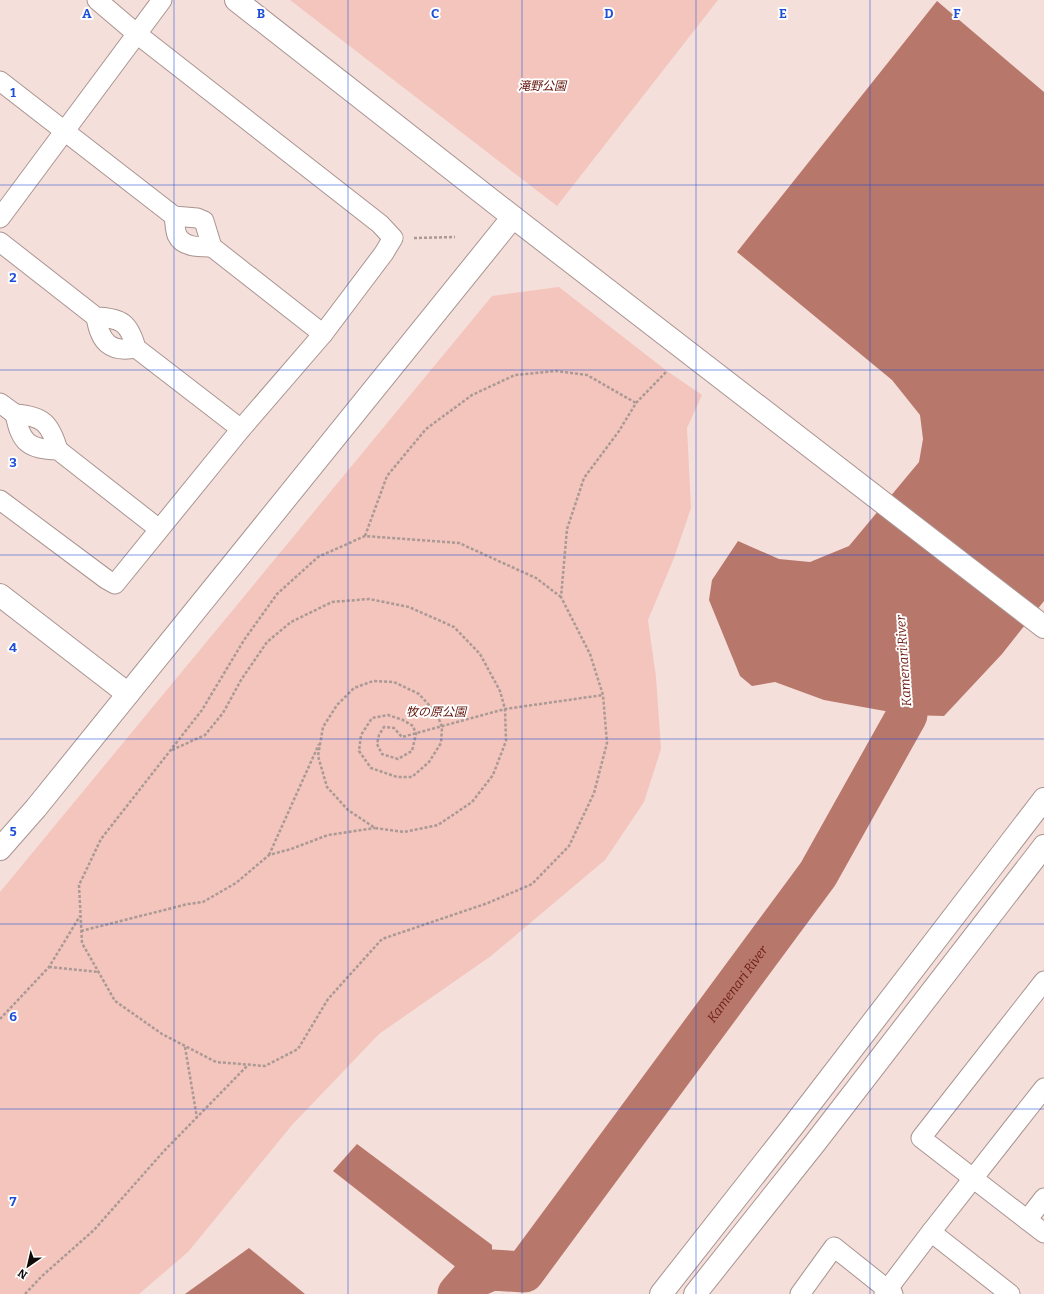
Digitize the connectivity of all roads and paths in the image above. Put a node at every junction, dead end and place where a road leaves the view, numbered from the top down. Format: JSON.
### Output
{"nodes":[{"id":1,"x":97,"y":0,"type":"edge"},
{"id":2,"x":162,"y":0,"type":"edge"},
{"id":3,"x":236,"y":0,"type":"edge"},
{"id":4,"x":137,"y":34,"type":"junction"},
{"id":5,"x":0,"y":81,"type":"edge"},
{"id":6,"x":64,"y":132,"type":"junction"},
{"id":7,"x":174,"y":216,"type":"junction"},
{"id":8,"x":513,"y":217,"type":"junction"},
{"id":9,"x":0,"y":218,"type":"edge"},
{"id":10,"x":455,"y":237,"type":"dead end"},
{"id":11,"x":394,"y":238,"type":"junction"},
{"id":12,"x":0,"y":242,"type":"edge"},
{"id":13,"x":212,"y":247,"type":"junction"},
{"id":14,"x":96,"y":317,"type":"junction"},
{"id":15,"x":323,"y":334,"type":"junction"},
{"id":16,"x":136,"y":348,"type":"junction"},
{"id":17,"x":667,"y":371,"type":"dead end"},
{"id":18,"x":0,"y":403,"type":"edge"},
{"id":19,"x":636,"y":403,"type":"junction"},
{"id":20,"x":15,"y":414,"type":"junction"},
{"id":21,"x":241,"y":429,"type":"junction"},
{"id":22,"x":58,"y":450,"type":"junction"},
{"id":23,"x":0,"y":500,"type":"edge"},
{"id":24,"x":159,"y":529,"type":"junction"},
{"id":25,"x":365,"y":536,"type":"junction"},
{"id":26,"x":0,"y":595,"type":"edge"},
{"id":27,"x":561,"y":597,"type":"junction"},
{"id":28,"x":1044,"y":627,"type":"edge"},
{"id":29,"x":128,"y":694,"type":"junction"},
{"id":30,"x":603,"y":696,"type":"junction"},
{"id":31,"x":505,"y":709,"type":"junction"},
{"id":32,"x":442,"y":727,"type":"junction"},
{"id":33,"x":416,"y":734,"type":"junction"},
{"id":34,"x":321,"y":740,"type":"junction"},
{"id":35,"x":171,"y":750,"type":"junction"},
{"id":36,"x":1044,"y":799,"type":"edge"},
{"id":37,"x":375,"y":828,"type":"junction"},
{"id":38,"x":1044,"y":846,"type":"edge"},
{"id":39,"x":0,"y":849,"type":"edge"},
{"id":40,"x":269,"y":855,"type":"junction"},
{"id":41,"x":80,"y":916,"type":"junction"},
{"id":42,"x":81,"y":931,"type":"junction"},
{"id":43,"x":50,"y":967,"type":"junction"},
{"id":44,"x":98,"y":972,"type":"junction"},
{"id":45,"x":1044,"y":981,"type":"edge"},
{"id":46,"x":0,"y":1019,"type":"edge"},
{"id":47,"x":185,"y":1046,"type":"junction"},
{"id":48,"x":249,"y":1065,"type":"junction"},
{"id":49,"x":1044,"y":1088,"type":"edge"},
{"id":50,"x":197,"y":1118,"type":"junction"},
{"id":51,"x":973,"y":1179,"type":"junction"},
{"id":52,"x":1044,"y":1198,"type":"edge"},
{"id":53,"x":1027,"y":1220,"type":"junction"},
{"id":54,"x":931,"y":1232,"type":"junction"},
{"id":55,"x":1044,"y":1233,"type":"edge"},
{"id":56,"x":888,"y":1293,"type":"edge"},
{"id":57,"x":25,"y":1294,"type":"edge"},
{"id":58,"x":661,"y":1294,"type":"edge"},
{"id":59,"x":695,"y":1294,"type":"edge"},
{"id":60,"x":800,"y":1294,"type":"edge"},
{"id":61,"x":1010,"y":1294,"type":"edge"}],
"edges":[{"from":1,"to":4,"type":"street"},
{"from":2,"to":4,"type":"street"},
{"from":3,"to":8,"type":"street"},
{"from":4,"to":6,"type":"street"},
{"from":4,"to":11,"type":"street"},
{"from":5,"to":6,"type":"street"},
{"from":6,"to":7,"type":"street"},
{"from":6,"to":9,"type":"street"},
{"from":7,"to":13,"type":"street"},
{"from":7,"to":13,"type":"street"},
{"from":8,"to":28,"type":"street"},
{"from":8,"to":29,"type":"street"},
{"from":10,"to":11,"type":"path"},
{"from":11,"to":15,"type":"street"},
{"from":12,"to":14,"type":"street"},
{"from":13,"to":15,"type":"street"},
{"from":14,"to":16,"type":"street"},
{"from":14,"to":16,"type":"street"},
{"from":15,"to":21,"type":"street"},
{"from":16,"to":21,"type":"street"},
{"from":17,"to":19,"type":"path"},
{"from":18,"to":20,"type":"street"},
{"from":19,"to":25,"type":"path"},
{"from":19,"to":27,"type":"path"},
{"from":20,"to":22,"type":"street"},
{"from":20,"to":22,"type":"street"},
{"from":21,"to":24,"type":"street"},
{"from":22,"to":24,"type":"street"},
{"from":23,"to":24,"type":"street"},
{"from":25,"to":27,"type":"path"},
{"from":25,"to":35,"type":"path"},
{"from":26,"to":29,"type":"street"},
{"from":27,"to":30,"type":"path"},
{"from":29,"to":39,"type":"street"},
{"from":30,"to":31,"type":"path"},
{"from":30,"to":48,"type":"path"},
{"from":31,"to":32,"type":"path"},
{"from":31,"to":35,"type":"path"},
{"from":31,"to":37,"type":"path"},
{"from":32,"to":33,"type":"path"},
{"from":32,"to":33,"type":"path"},
{"from":32,"to":34,"type":"path"},
{"from":33,"to":33,"type":"path"},
{"from":34,"to":37,"type":"path"},
{"from":34,"to":40,"type":"path"},
{"from":35,"to":41,"type":"path"},
{"from":36,"to":58,"type":"street"},
{"from":37,"to":40,"type":"path"},
{"from":38,"to":59,"type":"street"},
{"from":40,"to":42,"type":"path"},
{"from":41,"to":42,"type":"path"},
{"from":41,"to":43,"type":"path"},
{"from":42,"to":44,"type":"path"},
{"from":43,"to":44,"type":"path"},
{"from":43,"to":46,"type":"path"},
{"from":44,"to":47,"type":"path"},
{"from":45,"to":51,"type":"street"},
{"from":47,"to":48,"type":"path"},
{"from":47,"to":50,"type":"path"},
{"from":48,"to":50,"type":"path"},
{"from":49,"to":51,"type":"street"},
{"from":50,"to":57,"type":"path"},
{"from":51,"to":53,"type":"street"},
{"from":51,"to":54,"type":"street"},
{"from":52,"to":53,"type":"street"},
{"from":53,"to":55,"type":"street"},
{"from":54,"to":56,"type":"street"},
{"from":54,"to":61,"type":"street"},
{"from":56,"to":60,"type":"street"}]}
